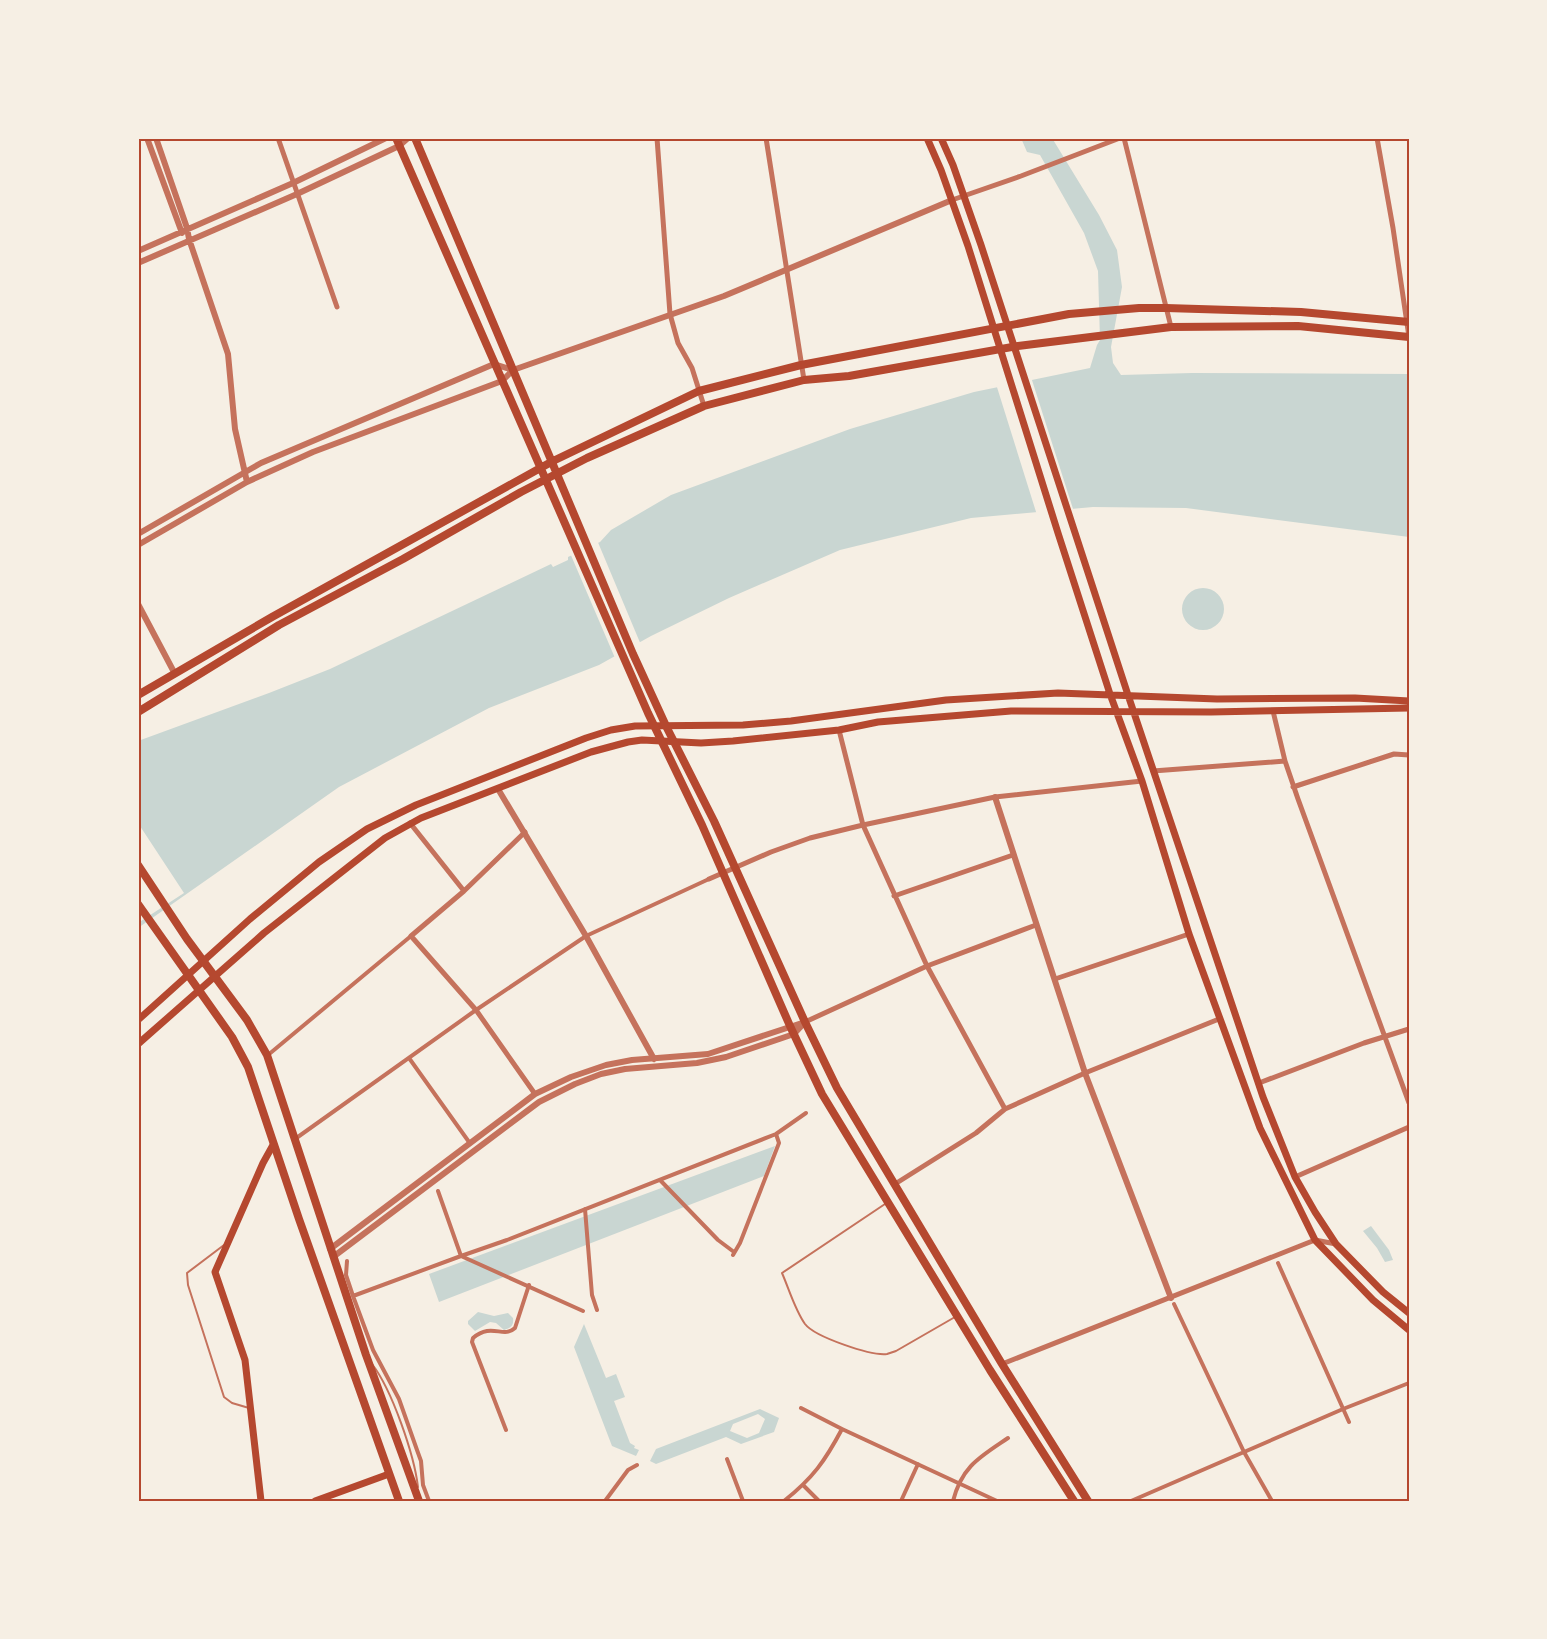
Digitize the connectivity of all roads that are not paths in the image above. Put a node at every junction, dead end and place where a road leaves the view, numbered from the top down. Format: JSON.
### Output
{"nodes":[{"id":1,"x":147,"y":138,"type":"edge"},
{"id":2,"x":156,"y":138,"type":"edge"},
{"id":3,"x":278,"y":138,"type":"edge"},
{"id":4,"x":386,"y":138,"type":"edge"},
{"id":5,"x":408,"y":138,"type":"edge"},
{"id":6,"x":415,"y":138,"type":"edge"},
{"id":7,"x":657,"y":138,"type":"edge"},
{"id":8,"x":766,"y":138,"type":"edge"},
{"id":9,"x":927,"y":138,"type":"edge"},
{"id":10,"x":941,"y":138,"type":"edge"},
{"id":11,"x":1122,"y":138,"type":"edge"},
{"id":12,"x":1377,"y":138,"type":"edge"},
{"id":13,"x":398,"y":142,"type":"edge"},
{"id":14,"x":293,"y":183,"type":"junction"},
{"id":15,"x":297,"y":194,"type":"junction"},
{"id":16,"x":964,"y":196,"type":"junction"},
{"id":17,"x":952,"y":200,"type":"junction"},
{"id":18,"x":188,"y":228,"type":"junction"},
{"id":19,"x":180,"y":232,"type":"junction"},
{"id":20,"x":189,"y":239,"type":"junction"},
{"id":21,"x":138,"y":251,"type":"edge"},
{"id":22,"x":138,"y":263,"type":"edge"},
{"id":23,"x":786,"y":271,"type":"junction"},
{"id":24,"x":337,"y":307,"type":"dead end"},
{"id":25,"x":1166,"y":308,"type":"junction"},
{"id":26,"x":670,"y":314,"type":"junction"},
{"id":27,"x":1408,"y":322,"type":"edge"},
{"id":28,"x":1171,"y":327,"type":"junction"},
{"id":29,"x":1409,"y":337,"type":"edge"},
{"id":30,"x":494,"y":364,"type":"junction"},
{"id":31,"x":801,"y":364,"type":"junction"},
{"id":32,"x":513,"y":370,"type":"junction"},
{"id":33,"x":804,"y":380,"type":"junction"},
{"id":34,"x":502,"y":381,"type":"junction"},
{"id":35,"x":699,"y":391,"type":"junction"},
{"id":36,"x":704,"y":406,"type":"junction"},
{"id":37,"x":553,"y":461,"type":"junction"},
{"id":38,"x":540,"y":468,"type":"junction"},
{"id":39,"x":244,"y":471,"type":"junction"},
{"id":40,"x":558,"y":473,"type":"junction"},
{"id":41,"x":546,"y":479,"type":"junction"},
{"id":42,"x":247,"y":482,"type":"junction"},
{"id":43,"x":138,"y":534,"type":"edge"},
{"id":44,"x":138,"y":545,"type":"edge"},
{"id":45,"x":138,"y":604,"type":"edge"},
{"id":46,"x":174,"y":674,"type":"junction"},
{"id":47,"x":1110,"y":694,"type":"junction"},
{"id":48,"x":138,"y":695,"type":"edge"},
{"id":49,"x":1128,"y":695,"type":"junction"},
{"id":50,"x":1409,"y":701,"type":"edge"},
{"id":51,"x":1409,"y":708,"type":"edge"},
{"id":52,"x":1116,"y":711,"type":"junction"},
{"id":53,"x":1134,"y":711,"type":"junction"},
{"id":54,"x":1273,"y":711,"type":"junction"},
{"id":55,"x":138,"y":712,"type":"edge"},
{"id":56,"x":654,"y":726,"type":"junction"},
{"id":57,"x":666,"y":726,"type":"junction"},
{"id":58,"x":839,"y":729,"type":"junction"},
{"id":59,"x":662,"y":740,"type":"junction"},
{"id":60,"x":674,"y":741,"type":"junction"},
{"id":61,"x":1409,"y":755,"type":"edge"},
{"id":62,"x":1285,"y":762,"type":"junction"},
{"id":63,"x":1153,"y":771,"type":"junction"},
{"id":64,"x":1142,"y":781,"type":"junction"},
{"id":65,"x":1293,"y":787,"type":"junction"},
{"id":66,"x":498,"y":789,"type":"junction"},
{"id":67,"x":994,"y":797,"type":"junction"},
{"id":68,"x":410,"y":823,"type":"junction"},
{"id":69,"x":863,"y":825,"type":"junction"},
{"id":70,"x":525,"y":832,"type":"junction"},
{"id":71,"x":1013,"y":855,"type":"junction"},
{"id":72,"x":138,"y":865,"type":"edge"},
{"id":73,"x":735,"y":867,"type":"junction"},
{"id":74,"x":723,"y":872,"type":"junction"},
{"id":75,"x":709,"y":879,"type":"joint"},
{"id":76,"x":464,"y":891,"type":"junction"},
{"id":77,"x":894,"y":896,"type":"junction"},
{"id":78,"x":138,"y":904,"type":"edge"},
{"id":79,"x":1036,"y":925,"type":"junction"},
{"id":80,"x":1190,"y":934,"type":"junction"},
{"id":81,"x":411,"y":936,"type":"junction"},
{"id":82,"x":586,"y":936,"type":"junction"},
{"id":83,"x":204,"y":961,"type":"junction"},
{"id":84,"x":927,"y":966,"type":"junction"},
{"id":85,"x":188,"y":975,"type":"junction"},
{"id":86,"x":215,"y":976,"type":"junction"},
{"id":87,"x":1054,"y":979,"type":"junction"},
{"id":88,"x":198,"y":990,"type":"junction"},
{"id":89,"x":476,"y":1010,"type":"junction"},
{"id":90,"x":1219,"y":1019,"type":"junction"},
{"id":91,"x":138,"y":1020,"type":"edge"},
{"id":92,"x":805,"y":1022,"type":"junction"},
{"id":93,"x":790,"y":1026,"type":"junction"},
{"id":94,"x":1409,"y":1029,"type":"edge"},
{"id":95,"x":794,"y":1035,"type":"junction"},
{"id":96,"x":1384,"y":1036,"type":"junction"},
{"id":97,"x":138,"y":1044,"type":"edge"},
{"id":98,"x":267,"y":1055,"type":"junction"},
{"id":99,"x":409,"y":1058,"type":"junction"},
{"id":100,"x":654,"y":1059,"type":"junction"},
{"id":101,"x":1085,"y":1073,"type":"junction"},
{"id":102,"x":1259,"y":1083,"type":"junction"},
{"id":103,"x":535,"y":1094,"type":"junction"},
{"id":104,"x":1409,"y":1103,"type":"edge"},
{"id":105,"x":1005,"y":1109,"type":"junction"},
{"id":106,"x":806,"y":1113,"type":"dead end"},
{"id":107,"x":1409,"y":1127,"type":"edge"},
{"id":108,"x":776,"y":1134,"type":"junction"},
{"id":109,"x":295,"y":1139,"type":"junction"},
{"id":110,"x":469,"y":1142,"type":"junction"},
{"id":111,"x":273,"y":1145,"type":"junction"},
{"id":112,"x":1295,"y":1177,"type":"junction"},
{"id":113,"x":660,"y":1180,"type":"junction"},
{"id":114,"x":895,"y":1184,"type":"junction"},
{"id":115,"x":438,"y":1191,"type":"dead end"},
{"id":116,"x":888,"y":1203,"type":"junction"},
{"id":117,"x":585,"y":1209,"type":"junction"},
{"id":118,"x":1315,"y":1240,"type":"junction"},
{"id":119,"x":229,"y":1241,"type":"junction"},
{"id":120,"x":1336,"y":1244,"type":"junction"},
{"id":121,"x":332,"y":1253,"type":"junction"},
{"id":122,"x":461,"y":1256,"type":"junction"},
{"id":123,"x":346,"y":1261,"type":"dead end"},
{"id":124,"x":1278,"y":1263,"type":"dead end"},
{"id":125,"x":529,"y":1286,"type":"junction"},
{"id":126,"x":353,"y":1296,"type":"junction"},
{"id":127,"x":1172,"y":1301,"type":"junction"},
{"id":128,"x":597,"y":1310,"type":"dead end"},
{"id":129,"x":584,"y":1311,"type":"dead end"},
{"id":130,"x":1409,"y":1313,"type":"edge"},
{"id":131,"x":957,"y":1316,"type":"junction"},
{"id":132,"x":1409,"y":1330,"type":"edge"},
{"id":133,"x":1002,"y":1364,"type":"junction"},
{"id":134,"x":1409,"y":1383,"type":"edge"},
{"id":135,"x":250,"y":1408,"type":"junction"},
{"id":136,"x":801,"y":1408,"type":"dead end"},
{"id":137,"x":1343,"y":1409,"type":"junction"},
{"id":138,"x":1349,"y":1422,"type":"dead end"},
{"id":139,"x":842,"y":1429,"type":"junction"},
{"id":140,"x":506,"y":1430,"type":"dead end"},
{"id":141,"x":1008,"y":1438,"type":"dead end"},
{"id":142,"x":1244,"y":1452,"type":"junction"},
{"id":143,"x":727,"y":1459,"type":"dead end"},
{"id":144,"x":918,"y":1464,"type":"junction"},
{"id":145,"x":637,"y":1465,"type":"dead end"},
{"id":146,"x":389,"y":1474,"type":"junction"},
{"id":147,"x":958,"y":1483,"type":"junction"},
{"id":148,"x":804,"y":1486,"type":"junction"},
{"id":149,"x":418,"y":1500,"type":"edge"},
{"id":150,"x":261,"y":1501,"type":"edge"},
{"id":151,"x":315,"y":1501,"type":"edge"},
{"id":152,"x":399,"y":1501,"type":"edge"},
{"id":153,"x":429,"y":1501,"type":"edge"},
{"id":154,"x":605,"y":1501,"type":"edge"},
{"id":155,"x":743,"y":1501,"type":"edge"},
{"id":156,"x":784,"y":1501,"type":"edge"},
{"id":157,"x":819,"y":1501,"type":"edge"},
{"id":158,"x":901,"y":1501,"type":"edge"},
{"id":159,"x":953,"y":1501,"type":"edge"},
{"id":160,"x":997,"y":1501,"type":"edge"},
{"id":161,"x":1074,"y":1501,"type":"edge"},
{"id":162,"x":1088,"y":1501,"type":"edge"},
{"id":163,"x":1131,"y":1501,"type":"edge"},
{"id":164,"x":1272,"y":1501,"type":"edge"}],
"edges":[{"from":1,"to":19,"type":"street"},
{"from":2,"to":18,"type":"street"},
{"from":3,"to":14,"type":"street"},
{"from":4,"to":14,"type":"street"},
{"from":5,"to":13,"type":"street"},
{"from":6,"to":32,"type":"main road"},
{"from":7,"to":26,"type":"street"},
{"from":8,"to":23,"type":"street"},
{"from":9,"to":17,"type":"main road"},
{"from":10,"to":16,"type":"main road"},
{"from":11,"to":16,"type":"street"},
{"from":11,"to":25,"type":"street"},
{"from":12,"to":27,"type":"street"},
{"from":13,"to":15,"type":"street"},
{"from":13,"to":30,"type":"main road"},
{"from":14,"to":15,"type":"street"},
{"from":14,"to":18,"type":"street"},
{"from":15,"to":20,"type":"street"},
{"from":15,"to":24,"type":"street"},
{"from":16,"to":17,"type":"street"},
{"from":16,"to":49,"type":"main road"},
{"from":17,"to":23,"type":"street"},
{"from":17,"to":47,"type":"main road"},
{"from":18,"to":19,"type":"street"},
{"from":18,"to":20,"type":"street"},
{"from":19,"to":20,"type":"street"},
{"from":19,"to":21,"type":"street"},
{"from":20,"to":22,"type":"street"},
{"from":20,"to":39,"type":"street"},
{"from":23,"to":26,"type":"street"},
{"from":23,"to":31,"type":"street"},
{"from":25,"to":27,"type":"main road"},
{"from":25,"to":28,"type":"street"},
{"from":25,"to":31,"type":"main road"},
{"from":26,"to":32,"type":"street"},
{"from":26,"to":35,"type":"street"},
{"from":27,"to":29,"type":"street"},
{"from":28,"to":29,"type":"main road"},
{"from":28,"to":33,"type":"main road"},
{"from":30,"to":32,"type":"street"},
{"from":30,"to":34,"type":"main road"},
{"from":30,"to":39,"type":"street"},
{"from":31,"to":33,"type":"street"},
{"from":31,"to":35,"type":"main road"},
{"from":32,"to":34,"type":"street"},
{"from":32,"to":37,"type":"main road"},
{"from":33,"to":36,"type":"main road"},
{"from":34,"to":38,"type":"main road"},
{"from":34,"to":42,"type":"street"},
{"from":35,"to":36,"type":"street"},
{"from":35,"to":37,"type":"main road"},
{"from":36,"to":40,"type":"main road"},
{"from":37,"to":38,"type":"main road"},
{"from":37,"to":40,"type":"main road"},
{"from":38,"to":41,"type":"main road"},
{"from":38,"to":46,"type":"main road"},
{"from":39,"to":42,"type":"street"},
{"from":39,"to":43,"type":"street"},
{"from":40,"to":41,"type":"main road"},
{"from":40,"to":57,"type":"main road"},
{"from":41,"to":55,"type":"main road"},
{"from":41,"to":56,"type":"main road"},
{"from":42,"to":44,"type":"street"},
{"from":45,"to":46,"type":"street"},
{"from":46,"to":48,"type":"main road"},
{"from":47,"to":49,"type":"main road"},
{"from":47,"to":52,"type":"main road"},
{"from":47,"to":57,"type":"main road"},
{"from":49,"to":50,"type":"main road"},
{"from":49,"to":53,"type":"main road"},
{"from":51,"to":54,"type":"main road"},
{"from":52,"to":53,"type":"main road"},
{"from":52,"to":58,"type":"main road"},
{"from":52,"to":64,"type":"main road"},
{"from":53,"to":54,"type":"main road"},
{"from":53,"to":63,"type":"main road"},
{"from":54,"to":62,"type":"street"},
{"from":56,"to":57,"type":"main road"},
{"from":56,"to":59,"type":"main road"},
{"from":56,"to":83,"type":"main road"},
{"from":57,"to":60,"type":"main road"},
{"from":58,"to":60,"type":"main road"},
{"from":58,"to":69,"type":"street"},
{"from":59,"to":60,"type":"main road"},
{"from":59,"to":66,"type":"main road"},
{"from":59,"to":74,"type":"main road"},
{"from":60,"to":73,"type":"main road"},
{"from":61,"to":65,"type":"street"},
{"from":62,"to":63,"type":"street"},
{"from":62,"to":65,"type":"street"},
{"from":63,"to":102,"type":"main road"},
{"from":64,"to":67,"type":"street"},
{"from":64,"to":80,"type":"main road"},
{"from":65,"to":96,"type":"street"},
{"from":66,"to":68,"type":"main road"},
{"from":66,"to":70,"type":"street"},
{"from":67,"to":69,"type":"street"},
{"from":67,"to":71,"type":"street"},
{"from":68,"to":76,"type":"street"},
{"from":68,"to":86,"type":"main road"},
{"from":69,"to":73,"type":"street"},
{"from":69,"to":77,"type":"street"},
{"from":70,"to":76,"type":"street"},
{"from":70,"to":82,"type":"street"},
{"from":71,"to":77,"type":"street"},
{"from":71,"to":79,"type":"street"},
{"from":72,"to":83,"type":"main road"},
{"from":73,"to":74,"type":"street"},
{"from":73,"to":92,"type":"main road"},
{"from":74,"to":75,"type":"street"},
{"from":74,"to":93,"type":"main road"},
{"from":75,"to":82,"type":"street"},
{"from":76,"to":81,"type":"street"},
{"from":77,"to":84,"type":"street"},
{"from":78,"to":85,"type":"main road"},
{"from":79,"to":84,"type":"street"},
{"from":79,"to":87,"type":"street"},
{"from":80,"to":87,"type":"street"},
{"from":80,"to":90,"type":"main road"},
{"from":81,"to":89,"type":"street"},
{"from":81,"to":98,"type":"street"},
{"from":82,"to":89,"type":"street"},
{"from":82,"to":100,"type":"street"},
{"from":83,"to":85,"type":"main road"},
{"from":83,"to":86,"type":"main road"},
{"from":84,"to":92,"type":"street"},
{"from":84,"to":105,"type":"street"},
{"from":85,"to":88,"type":"main road"},
{"from":85,"to":91,"type":"main road"},
{"from":86,"to":88,"type":"main road"},
{"from":86,"to":98,"type":"main road"},
{"from":87,"to":101,"type":"street"},
{"from":88,"to":97,"type":"main road"},
{"from":88,"to":111,"type":"main road"},
{"from":89,"to":99,"type":"street"},
{"from":89,"to":103,"type":"street"},
{"from":90,"to":101,"type":"street"},
{"from":90,"to":118,"type":"main road"},
{"from":92,"to":93,"type":"street"},
{"from":92,"to":95,"type":"street"},
{"from":92,"to":114,"type":"main road"},
{"from":93,"to":95,"type":"main road"},
{"from":93,"to":100,"type":"street"},
{"from":94,"to":96,"type":"street"},
{"from":95,"to":116,"type":"main road"},
{"from":95,"to":121,"type":"street"},
{"from":96,"to":102,"type":"street"},
{"from":96,"to":104,"type":"street"},
{"from":98,"to":109,"type":"main road"},
{"from":99,"to":109,"type":"street"},
{"from":99,"to":110,"type":"street"},
{"from":100,"to":103,"type":"street"},
{"from":101,"to":105,"type":"street"},
{"from":101,"to":127,"type":"street"},
{"from":102,"to":112,"type":"main road"},
{"from":103,"to":110,"type":"street"},
{"from":105,"to":114,"type":"street"},
{"from":106,"to":108,"type":"street"},
{"from":107,"to":112,"type":"street"},
{"from":108,"to":113,"type":"street"},
{"from":108,"to":113,"type":"street"},
{"from":109,"to":121,"type":"main road"},
{"from":110,"to":121,"type":"street"},
{"from":111,"to":119,"type":"main road"},
{"from":111,"to":146,"type":"main road"},
{"from":112,"to":120,"type":"main road"},
{"from":113,"to":117,"type":"street"},
{"from":114,"to":133,"type":"main road"},
{"from":115,"to":122,"type":"street"},
{"from":116,"to":131,"type":"main road"},
{"from":116,"to":131,"type":"lane"},
{"from":117,"to":122,"type":"street"},
{"from":117,"to":128,"type":"street"},
{"from":118,"to":120,"type":"street"},
{"from":118,"to":127,"type":"street"},
{"from":118,"to":132,"type":"main road"},
{"from":119,"to":135,"type":"main road"},
{"from":119,"to":135,"type":"lane"},
{"from":120,"to":130,"type":"main road"},
{"from":121,"to":149,"type":"main road"},
{"from":122,"to":125,"type":"street"},
{"from":122,"to":126,"type":"street"},
{"from":123,"to":126,"type":"street"},
{"from":124,"to":137,"type":"street"},
{"from":125,"to":129,"type":"street"},
{"from":125,"to":140,"type":"street"},
{"from":126,"to":153,"type":"street"},
{"from":127,"to":133,"type":"street"},
{"from":127,"to":142,"type":"street"},
{"from":131,"to":161,"type":"main road"},
{"from":133,"to":162,"type":"main road"},
{"from":134,"to":137,"type":"street"},
{"from":135,"to":150,"type":"main road"},
{"from":136,"to":139,"type":"street"},
{"from":137,"to":138,"type":"street"},
{"from":137,"to":142,"type":"street"},
{"from":139,"to":144,"type":"street"},
{"from":139,"to":148,"type":"street"},
{"from":141,"to":147,"type":"street"},
{"from":142,"to":163,"type":"street"},
{"from":142,"to":164,"type":"street"},
{"from":143,"to":155,"type":"street"},
{"from":144,"to":147,"type":"street"},
{"from":144,"to":158,"type":"street"},
{"from":145,"to":154,"type":"street"},
{"from":146,"to":151,"type":"main road"},
{"from":146,"to":152,"type":"main road"},
{"from":147,"to":159,"type":"street"},
{"from":147,"to":160,"type":"street"},
{"from":148,"to":156,"type":"street"},
{"from":148,"to":157,"type":"street"}]}
